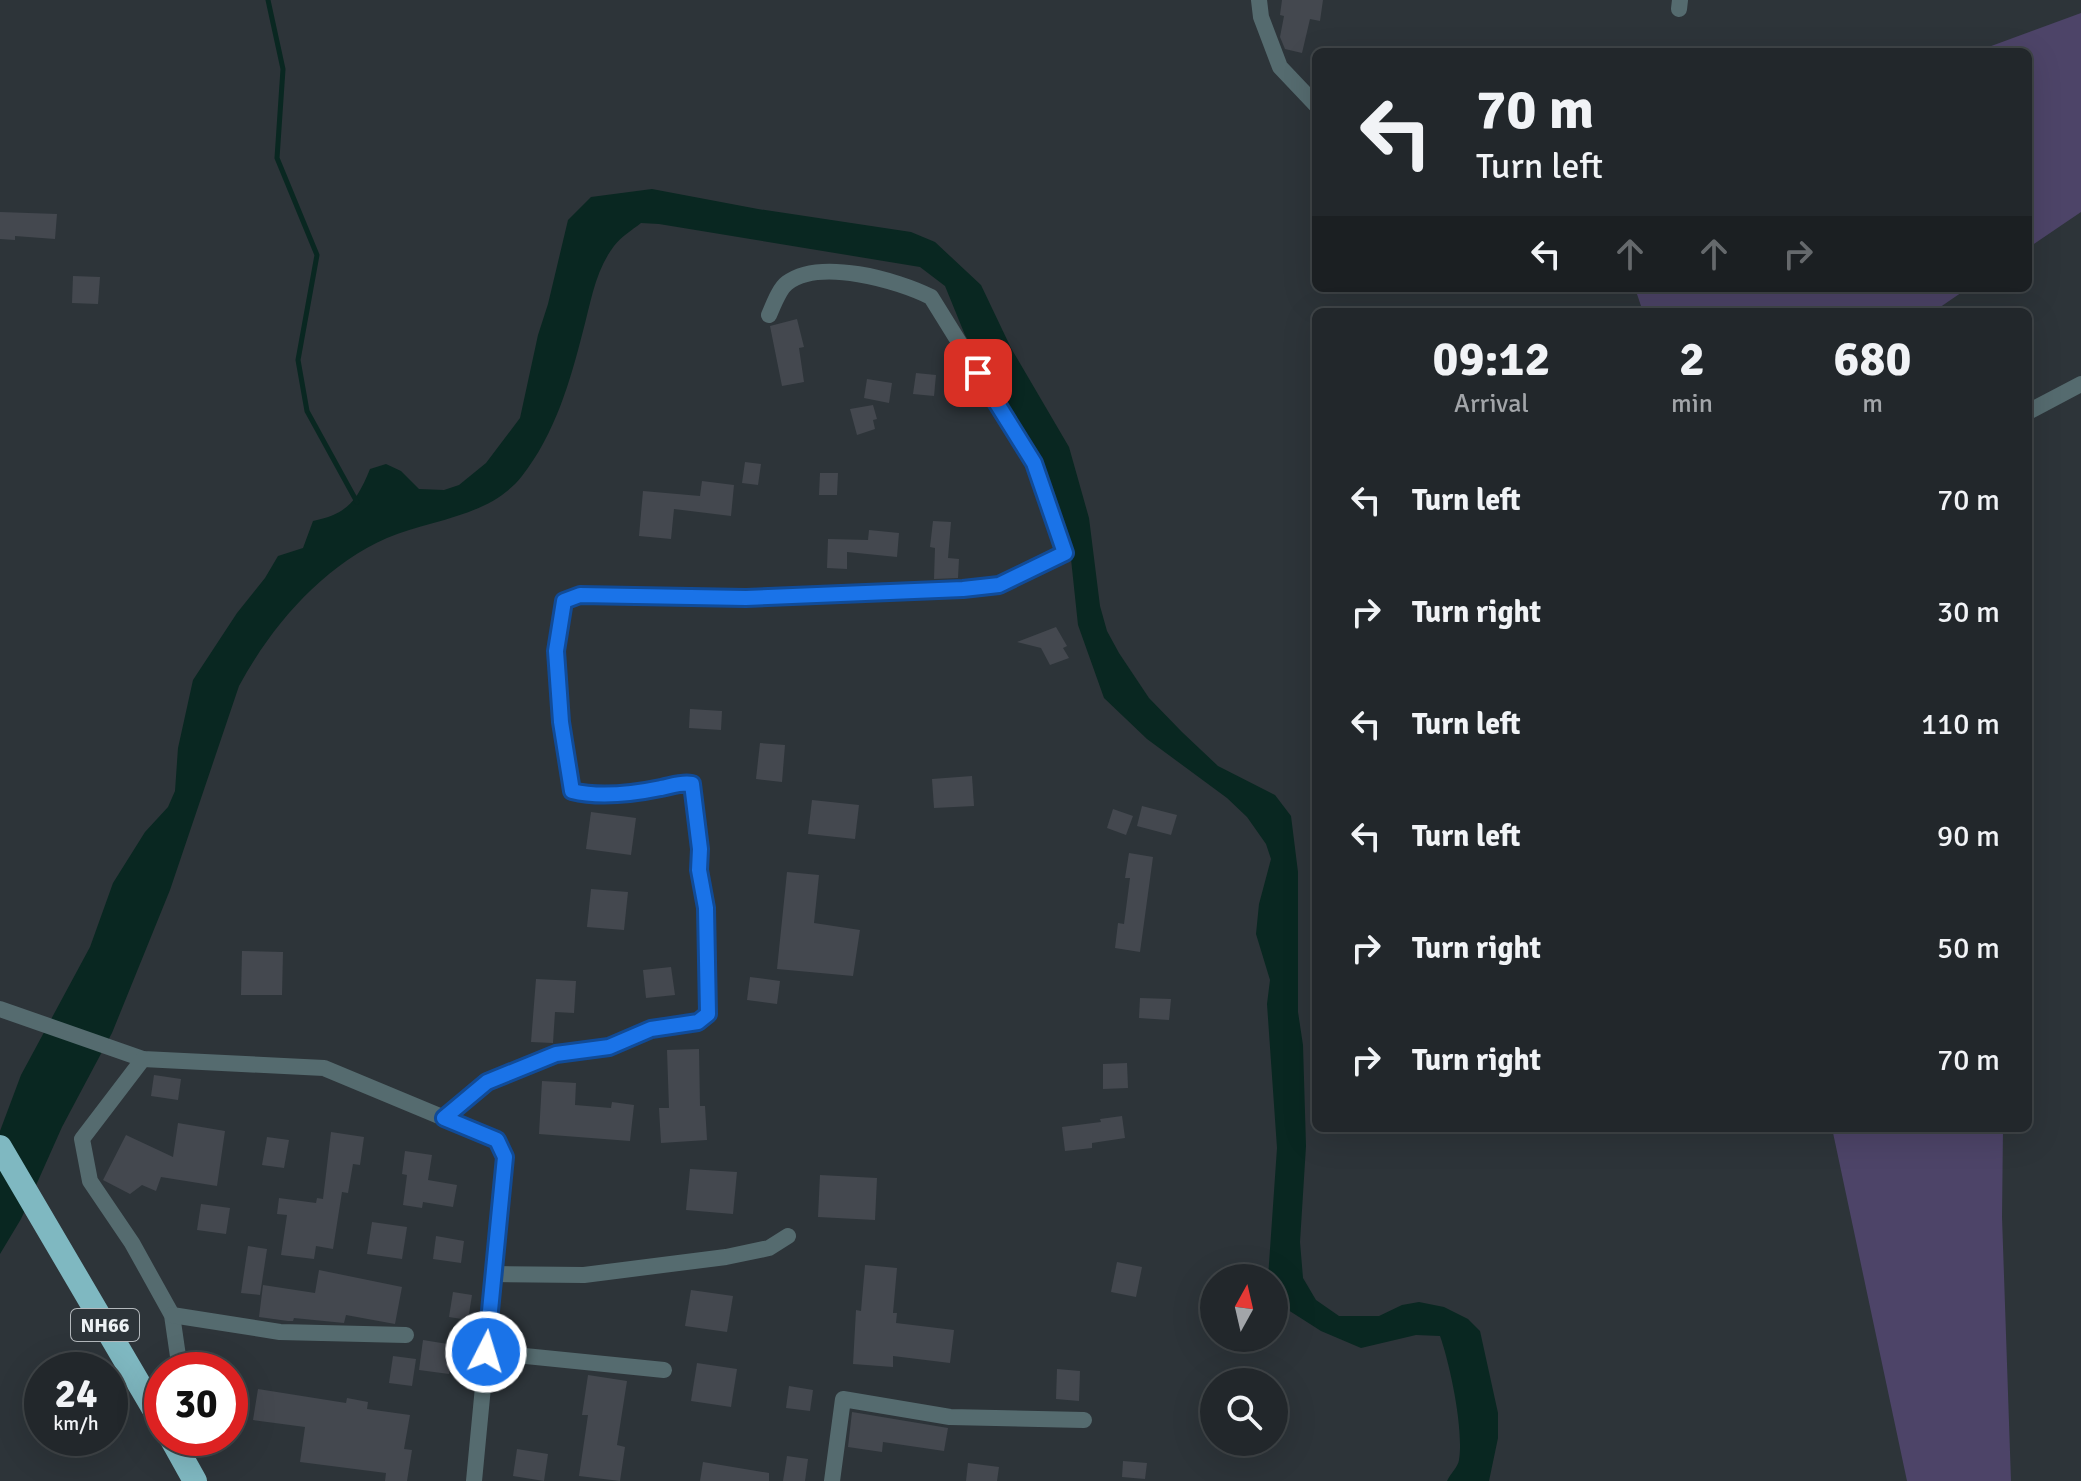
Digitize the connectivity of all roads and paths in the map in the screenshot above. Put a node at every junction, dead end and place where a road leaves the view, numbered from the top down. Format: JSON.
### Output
{"nodes":[{"id":1,"x":1259,"y":0,"type":"edge"},
{"id":2,"x":1312,"y":101,"type":"edge"},
{"id":3,"x":769,"y":315,"type":"dead end"},
{"id":4,"x":2081,"y":384,"type":"edge"},
{"id":5,"x":2032,"y":410,"type":"edge"},
{"id":6,"x":0,"y":1009,"type":"edge"},
{"id":7,"x":143,"y":1059,"type":"junction"},
{"id":8,"x":444,"y":1118,"type":"junction"},
{"id":9,"x":0,"y":1147,"type":"edge"},
{"id":10,"x":788,"y":1236,"type":"dead end"},
{"id":11,"x":494,"y":1274,"type":"junction"},
{"id":12,"x":172,"y":1315,"type":"junction"},
{"id":13,"x":406,"y":1335,"type":"dead end"},
{"id":14,"x":177,"y":1352,"type":"edge"},
{"id":15,"x":486,"y":1352,"type":"junction"},
{"id":16,"x":664,"y":1370,"type":"dead end"},
{"id":17,"x":144,"y":1392,"type":"edge"},
{"id":18,"x":1084,"y":1420,"type":"dead end"},
{"id":19,"x":181,"y":1456,"type":"edge"},
{"id":20,"x":195,"y":1481,"type":"edge"},
{"id":21,"x":474,"y":1481,"type":"edge"},
{"id":22,"x":832,"y":1481,"type":"edge"}],
"edges":[{"from":1,"to":2,"type":"street"},
{"from":3,"to":8,"type":"street"},
{"from":4,"to":5,"type":"street"},
{"from":6,"to":7,"type":"street"},
{"from":7,"to":8,"type":"street"},
{"from":7,"to":12,"type":"street"},
{"from":8,"to":11,"type":"street"},
{"from":9,"to":17,"type":"highway","number":"NH66"},
{"from":10,"to":11,"type":"street"},
{"from":11,"to":15,"type":"street"},
{"from":12,"to":13,"type":"street"},
{"from":12,"to":14,"type":"street"},
{"from":15,"to":16,"type":"street"},
{"from":15,"to":21,"type":"street"},
{"from":18,"to":22,"type":"street"},
{"from":19,"to":20,"type":"highway"}]}
